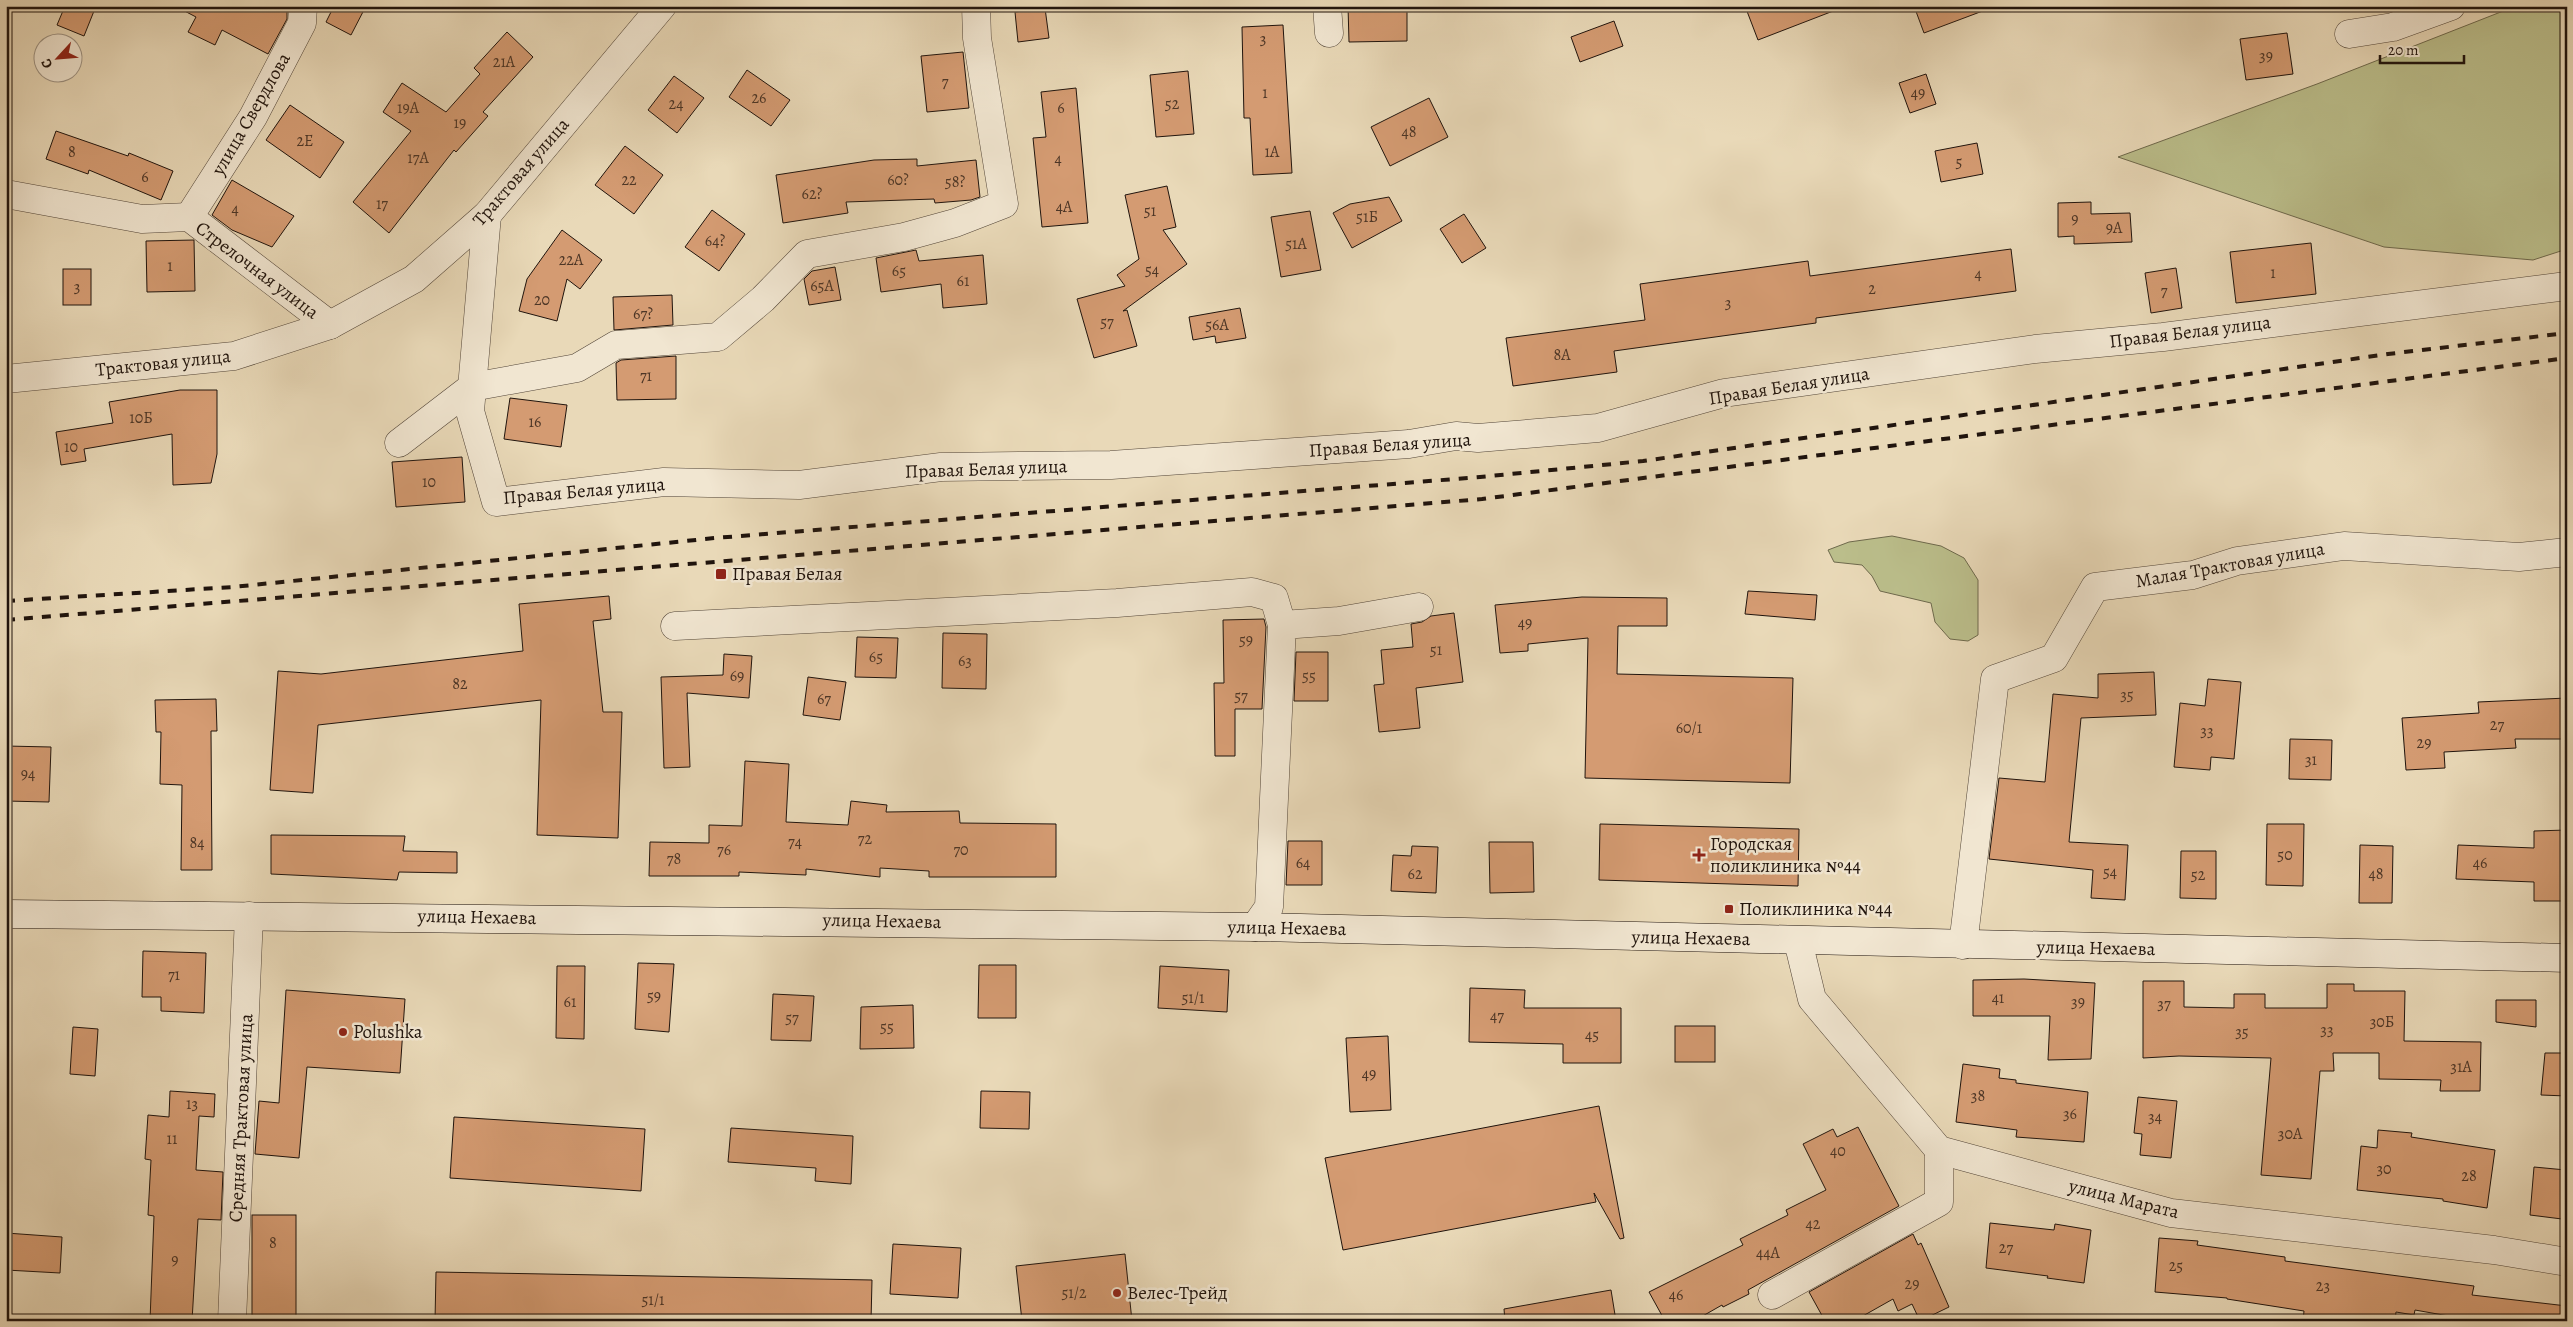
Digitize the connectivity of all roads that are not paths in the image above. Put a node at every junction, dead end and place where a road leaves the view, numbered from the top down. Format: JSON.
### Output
{"nodes":[{"id":1,"x":303,"y":6,"type":"edge"},
{"id":2,"x":662,"y":6,"type":"edge"},
{"id":3,"x":976,"y":6,"type":"edge"},
{"id":4,"x":2451,"y":6,"type":"edge"},
{"id":5,"x":2349,"y":34,"type":"dead end"},
{"id":6,"x":6,"y":194,"type":"edge"},
{"id":7,"x":487,"y":215,"type":"junction"},
{"id":8,"x":188,"y":217,"type":"junction"},
{"id":9,"x":2567,"y":286,"type":"edge"},
{"id":10,"x":330,"y":326,"type":"junction"},
{"id":11,"x":6,"y":379,"type":"edge"},
{"id":12,"x":472,"y":388,"type":"junction"},
{"id":13,"x":400,"y":443,"type":"dead end"},
{"id":14,"x":2567,"y":552,"type":"edge"},
{"id":15,"x":1419,"y":607,"type":"dead end"},
{"id":16,"x":1282,"y":625,"type":"junction"},
{"id":17,"x":675,"y":626,"type":"dead end"},
{"id":18,"x":6,"y":914,"type":"edge"},
{"id":19,"x":249,"y":916,"type":"junction"},
{"id":20,"x":1255,"y":927,"type":"junction"},
{"id":21,"x":1798,"y":941,"type":"junction"},
{"id":22,"x":1963,"y":946,"type":"junction"},
{"id":23,"x":2567,"y":958,"type":"edge"},
{"id":24,"x":1939,"y":1150,"type":"junction"},
{"id":25,"x":2567,"y":1262,"type":"edge"},
{"id":26,"x":1772,"y":1295,"type":"dead end"},
{"id":27,"x":232,"y":1321,"type":"edge"}],
"edges":[{"from":1,"to":8,"type":"street","name":"улица Свердлова"},
{"from":2,"to":7,"type":"street","name":"Трактовая улица"},
{"from":3,"to":12,"type":"street"},
{"from":4,"to":5,"type":"street"},
{"from":6,"to":8,"type":"street","name":"Стрелочная улица"},
{"from":7,"to":10,"type":"street","name":"Трактовая улица"},
{"from":7,"to":12,"type":"street","name":"Правая Белая улица"},
{"from":8,"to":10,"type":"street","name":"Стрелочная улица"},
{"from":9,"to":12,"type":"street","name":"Правая Белая улица"},
{"from":10,"to":11,"type":"street","name":"Трактовая улица"},
{"from":12,"to":13,"type":"street"},
{"from":14,"to":22,"type":"street","name":"Малая Трактовая улица"},
{"from":15,"to":16,"type":"street"},
{"from":16,"to":17,"type":"street"},
{"from":16,"to":20,"type":"street"},
{"from":18,"to":19,"type":"street","name":"улица Нехаева"},
{"from":19,"to":20,"type":"street","name":"улица Нехаева"},
{"from":19,"to":27,"type":"street","name":"Средняя Трактовая улица"},
{"from":20,"to":21,"type":"street","name":"улица Нехаева"},
{"from":21,"to":22,"type":"street","name":"улица Нехаева"},
{"from":21,"to":24,"type":"street"},
{"from":22,"to":23,"type":"street","name":"улица Нехаева"},
{"from":24,"to":25,"type":"street","name":"улица Марата"},
{"from":24,"to":26,"type":"street"}]}
